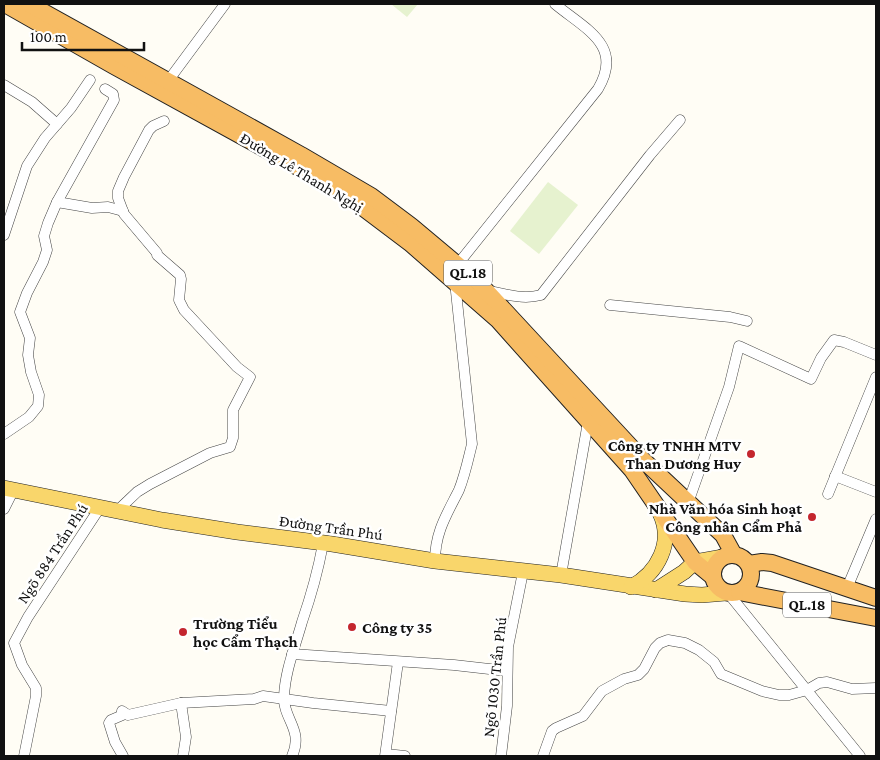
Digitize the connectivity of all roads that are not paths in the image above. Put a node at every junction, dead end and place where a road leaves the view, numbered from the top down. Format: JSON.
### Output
{"nodes":[{"id":1,"x":5,"y":4,"type":"edge"},
{"id":2,"x":29,"y":4,"type":"edge"},
{"id":3,"x":225,"y":4,"type":"edge"},
{"id":4,"x":555,"y":4,"type":"edge"},
{"id":5,"x":117,"y":61,"type":"junction"},
{"id":6,"x":90,"y":80,"type":"dead end"},
{"id":7,"x":4,"y":84,"type":"edge"},
{"id":8,"x":165,"y":87,"type":"junction"},
{"id":9,"x":105,"y":89,"type":"dead end"},
{"id":10,"x":680,"y":120,"type":"dead end"},
{"id":11,"x":164,"y":121,"type":"dead end"},
{"id":12,"x":57,"y":124,"type":"junction"},
{"id":13,"x":57,"y":202,"type":"junction"},
{"id":14,"x":123,"y":211,"type":"junction"},
{"id":15,"x":4,"y":235,"type":"edge"},
{"id":16,"x":458,"y":264,"type":"junction"},
{"id":17,"x":455,"y":282,"type":"junction"},
{"id":18,"x":485,"y":290,"type":"junction"},
{"id":19,"x":610,"y":305,"type":"dead end"},
{"id":20,"x":747,"y":321,"type":"dead end"},
{"id":21,"x":876,"y":355,"type":"edge"},
{"id":22,"x":876,"y":377,"type":"edge"},
{"id":23,"x":588,"y":422,"type":"junction"},
{"id":24,"x":4,"y":434,"type":"edge"},
{"id":25,"x":835,"y":476,"type":"junction"},
{"id":26,"x":8,"y":489,"type":"edge"},
{"id":27,"x":876,"y":492,"type":"edge"},
{"id":28,"x":828,"y":494,"type":"dead end"},
{"id":29,"x":655,"y":502,"type":"junction"},
{"id":30,"x":688,"y":503,"type":"junction"},
{"id":31,"x":101,"y":506,"type":"junction"},
{"id":32,"x":4,"y":509,"type":"edge"},
{"id":33,"x":117,"y":511,"type":"junction"},
{"id":34,"x":876,"y":519,"type":"edge"},
{"id":35,"x":324,"y":544,"type":"junction"},
{"id":36,"x":728,"y":556,"type":"junction"},
{"id":37,"x":435,"y":560,"type":"junction"},
{"id":38,"x":694,"y":562,"type":"junction"},
{"id":39,"x":749,"y":564,"type":"junction"},
{"id":40,"x":523,"y":572,"type":"junction"},
{"id":41,"x":561,"y":575,"type":"junction"},
{"id":42,"x":712,"y":576,"type":"junction"},
{"id":43,"x":632,"y":586,"type":"junction"},
{"id":44,"x":847,"y":588,"type":"junction"},
{"id":45,"x":656,"y":590,"type":"junction"},
{"id":46,"x":731,"y":593,"type":"junction"},
{"id":47,"x":876,"y":598,"type":"edge"},
{"id":48,"x":876,"y":618,"type":"edge"},
{"id":49,"x":292,"y":654,"type":"junction"},
{"id":50,"x":398,"y":662,"type":"junction"},
{"id":51,"x":507,"y":671,"type":"junction"},
{"id":52,"x":876,"y":688,"type":"edge"},
{"id":53,"x":807,"y":690,"type":"junction"},
{"id":54,"x":283,"y":699,"type":"junction"},
{"id":55,"x":181,"y":703,"type":"junction"},
{"id":56,"x":391,"y":711,"type":"junction"},
{"id":57,"x":386,"y":755,"type":"edge"},
{"id":58,"x":24,"y":756,"type":"edge"},
{"id":59,"x":123,"y":756,"type":"edge"},
{"id":60,"x":183,"y":756,"type":"edge"},
{"id":61,"x":292,"y":756,"type":"edge"},
{"id":62,"x":405,"y":756,"type":"edge"},
{"id":63,"x":501,"y":756,"type":"edge"},
{"id":64,"x":543,"y":756,"type":"edge"},
{"id":65,"x":860,"y":756,"type":"edge"}],
"edges":[{"from":1,"to":5,"type":"highway","name":"Đường Lê Thanh Nghị","number":"QL.18"},
{"from":2,"to":5,"type":"highway","name":"Đường Lê Thanh Nghị","number":"QL.18"},
{"from":3,"to":8,"type":"street"},
{"from":4,"to":16,"type":"street"},
{"from":5,"to":8,"type":"highway","name":"Đường Lê Thanh Nghị","number":"QL.18"},
{"from":6,"to":12,"type":"street"},
{"from":7,"to":12,"type":"street"},
{"from":8,"to":16,"type":"highway","name":"Đường Lê Thanh Nghị","number":"QL.18"},
{"from":8,"to":17,"type":"highway","name":"Đường Lê Thanh Nghị","number":"QL.18"},
{"from":9,"to":13,"type":"street"},
{"from":10,"to":18,"type":"street"},
{"from":11,"to":14,"type":"street"},
{"from":12,"to":15,"type":"street"},
{"from":13,"to":14,"type":"street"},
{"from":13,"to":24,"type":"street"},
{"from":14,"to":33,"type":"street"},
{"from":16,"to":18,"type":"highway","name":"Đường Lê Thanh Nghị","number":"QL.18"},
{"from":17,"to":23,"type":"highway","name":"Đường Lê Thanh Nghị","number":"QL.18"},
{"from":17,"to":37,"type":"street"},
{"from":18,"to":30,"type":"highway","name":"Đường Lê Thanh Nghị","number":"QL.18"},
{"from":19,"to":20,"type":"street"},
{"from":21,"to":30,"type":"street"},
{"from":22,"to":25,"type":"street"},
{"from":23,"to":29,"type":"highway","name":"Đường Lê Thanh Nghị","number":"QL.18"},
{"from":23,"to":41,"type":"street"},
{"from":25,"to":27,"type":"street"},
{"from":25,"to":28,"type":"street"},
{"from":26,"to":31,"type":"main road","name":"Đường Trần Phú"},
{"from":26,"to":32,"type":"street"},
{"from":29,"to":38,"type":"highway","name":"Đường Lê Thanh Nghị","number":"QL.18"},
{"from":29,"to":43,"type":"main road"},
{"from":30,"to":36,"type":"highway","name":"Đường Lê Thanh Nghị","number":"QL.18"},
{"from":31,"to":33,"type":"main road","name":"Đường Trần Phú"},
{"from":31,"to":58,"type":"street","name":"Ngõ 884 Trần Phú"},
{"from":33,"to":35,"type":"main road","name":"Đường Trần Phú"},
{"from":34,"to":44,"type":"street"},
{"from":35,"to":37,"type":"main road","name":"Đường Trần Phú"},
{"from":35,"to":49,"type":"street"},
{"from":36,"to":38,"type":"main road"},
{"from":36,"to":39,"type":"highway"},
{"from":36,"to":42,"type":"highway"},
{"from":37,"to":40,"type":"main road","name":"Đường Trần Phú"},
{"from":38,"to":42,"type":"highway","name":"Đường Lê Thanh Nghị","number":"QL.18"},
{"from":38,"to":45,"type":"main road"},
{"from":39,"to":44,"type":"highway","number":"QL.18"},
{"from":39,"to":46,"type":"highway"},
{"from":40,"to":41,"type":"main road","name":"Đường Trần Phú"},
{"from":40,"to":51,"type":"street","name":"Ngõ 1030 Trần Phú"},
{"from":41,"to":43,"type":"main road","name":"Đường Trần Phú"},
{"from":42,"to":46,"type":"highway"},
{"from":43,"to":45,"type":"main road","name":"Đường Trần Phú"},
{"from":44,"to":47,"type":"highway","number":"QL.18"},
{"from":45,"to":46,"type":"main road","name":"Đường Trần Phú"},
{"from":46,"to":48,"type":"highway","number":"QL.18"},
{"from":46,"to":53,"type":"street"},
{"from":49,"to":50,"type":"street"},
{"from":49,"to":54,"type":"street"},
{"from":50,"to":51,"type":"street"},
{"from":50,"to":56,"type":"street"},
{"from":51,"to":63,"type":"street","name":"Ngõ 1030 Trần Phú"},
{"from":52,"to":53,"type":"street"},
{"from":53,"to":64,"type":"street"},
{"from":53,"to":65,"type":"street"},
{"from":54,"to":55,"type":"street"},
{"from":54,"to":56,"type":"street"},
{"from":54,"to":61,"type":"street"},
{"from":55,"to":59,"type":"street"},
{"from":55,"to":60,"type":"street"},
{"from":56,"to":57,"type":"street"},
{"from":57,"to":62,"type":"street"}]}
